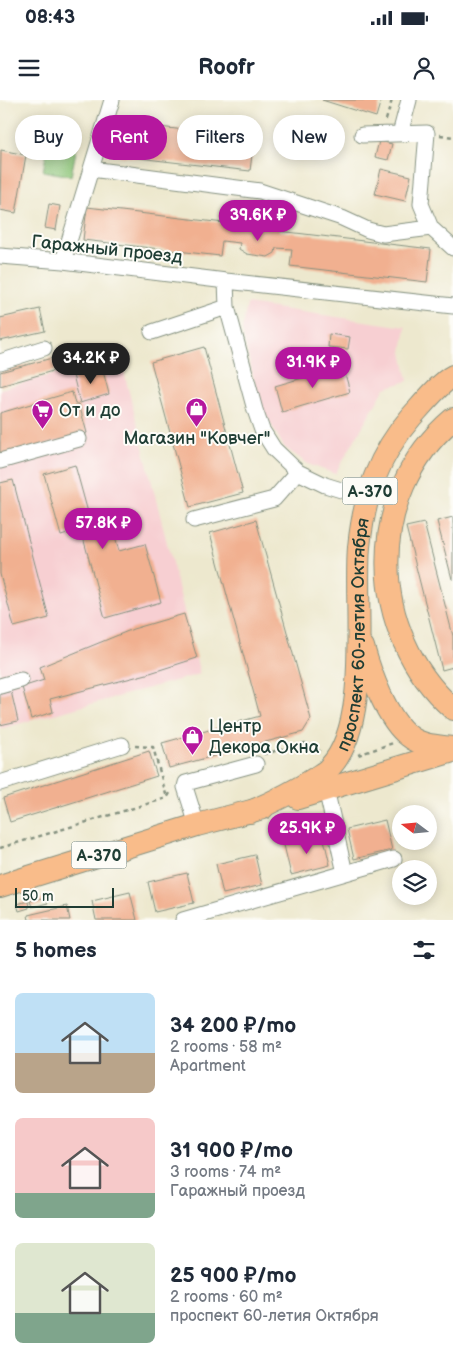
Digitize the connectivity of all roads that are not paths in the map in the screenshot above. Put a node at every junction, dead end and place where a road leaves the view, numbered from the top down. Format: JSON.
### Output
{"nodes":[{"id":1,"x":112,"y":100,"type":"edge"},
{"id":2,"x":409,"y":100,"type":"edge"},
{"id":3,"x":400,"y":134,"type":"junction"},
{"id":4,"x":362,"y":135,"type":"dead end"},
{"id":5,"x":91,"y":169,"type":"junction"},
{"id":6,"x":431,"y":228,"type":"junction"},
{"id":7,"x":453,"y":248,"type":"edge"},
{"id":8,"x":0,"y":256,"type":"edge"},
{"id":9,"x":63,"y":262,"type":"junction"},
{"id":10,"x":226,"y":281,"type":"junction"},
{"id":11,"x":453,"y":306,"type":"edge"},
{"id":12,"x":227,"y":307,"type":"junction"},
{"id":13,"x":152,"y":332,"type":"dead end"},
{"id":14,"x":44,"y":348,"type":"dead end"},
{"id":15,"x":0,"y":362,"type":"edge"},
{"id":16,"x":453,"y":376,"type":"edge"},
{"id":17,"x":445,"y":426,"type":"edge"},
{"id":18,"x":79,"y":439,"type":"dead end"},
{"id":19,"x":0,"y":461,"type":"edge"},
{"id":20,"x":298,"y":472,"type":"junction"},
{"id":21,"x":367,"y":498,"type":"junction"},
{"id":22,"x":194,"y":520,"type":"dead end"},
{"id":23,"x":358,"y":632,"type":"junction"},
{"id":24,"x":21,"y":680,"type":"dead end"},
{"id":25,"x":0,"y":686,"type":"edge"},
{"id":26,"x":453,"y":709,"type":"edge"},
{"id":27,"x":122,"y":745,"type":"road end"},
{"id":28,"x":453,"y":750,"type":"edge"},
{"id":29,"x":256,"y":764,"type":"dead end"},
{"id":30,"x":0,"y":783,"type":"edge"},
{"id":31,"x":326,"y":789,"type":"junction"},
{"id":32,"x":250,"y":812,"type":"junction"},
{"id":33,"x":197,"y":825,"type":"junction"},
{"id":34,"x":394,"y":859,"type":"dead end"},
{"id":35,"x":344,"y":873,"type":"junction"},
{"id":36,"x":1,"y":883,"type":"edge"},
{"id":37,"x":183,"y":920,"type":"edge"}],
"edges":[{"from":1,"to":5,"type":"street"},
{"from":2,"to":3,"type":"street"},
{"from":3,"to":4,"type":"street"},
{"from":3,"to":6,"type":"street"},
{"from":5,"to":6,"type":"street"},
{"from":5,"to":9,"type":"street"},
{"from":6,"to":7,"type":"street"},
{"from":8,"to":9,"type":"street","name":"Гаражный проезд"},
{"from":9,"to":10,"type":"street","name":"Гаражный проезд"},
{"from":10,"to":11,"type":"street","name":"Гаражный проезд"},
{"from":10,"to":12,"type":"street"},
{"from":12,"to":13,"type":"street"},
{"from":12,"to":20,"type":"street"},
{"from":14,"to":15,"type":"street"},
{"from":16,"to":21,"type":"highway","name":"проспект 60-летия Октября","number":"А-370"},
{"from":17,"to":26,"type":"highway"},
{"from":18,"to":19,"type":"street"},
{"from":20,"to":21,"type":"street"},
{"from":20,"to":22,"type":"street"},
{"from":21,"to":23,"type":"highway","name":"проспект 60-летия Октября","number":"А-370"},
{"from":23,"to":28,"type":"highway","number":"А-370"},
{"from":23,"to":32,"type":"highway","name":"проспект 60-летия Октября","number":"А-370"},
{"from":24,"to":25,"type":"street"},
{"from":27,"to":30,"type":"street"},
{"from":28,"to":31,"type":"highway","name":"проспект 60-летия Октября","number":"А-370"},
{"from":29,"to":33,"type":"street"},
{"from":31,"to":32,"type":"highway","name":"проспект 60-летия Октября","number":"А-370"},
{"from":31,"to":35,"type":"street"},
{"from":32,"to":33,"type":"highway","name":"проспект 60-летия Октября","number":"А-370"},
{"from":33,"to":36,"type":"highway","name":"проспект 60-летия Октября","number":"А-370"},
{"from":34,"to":35,"type":"street"},
{"from":35,"to":37,"type":"street"}]}
